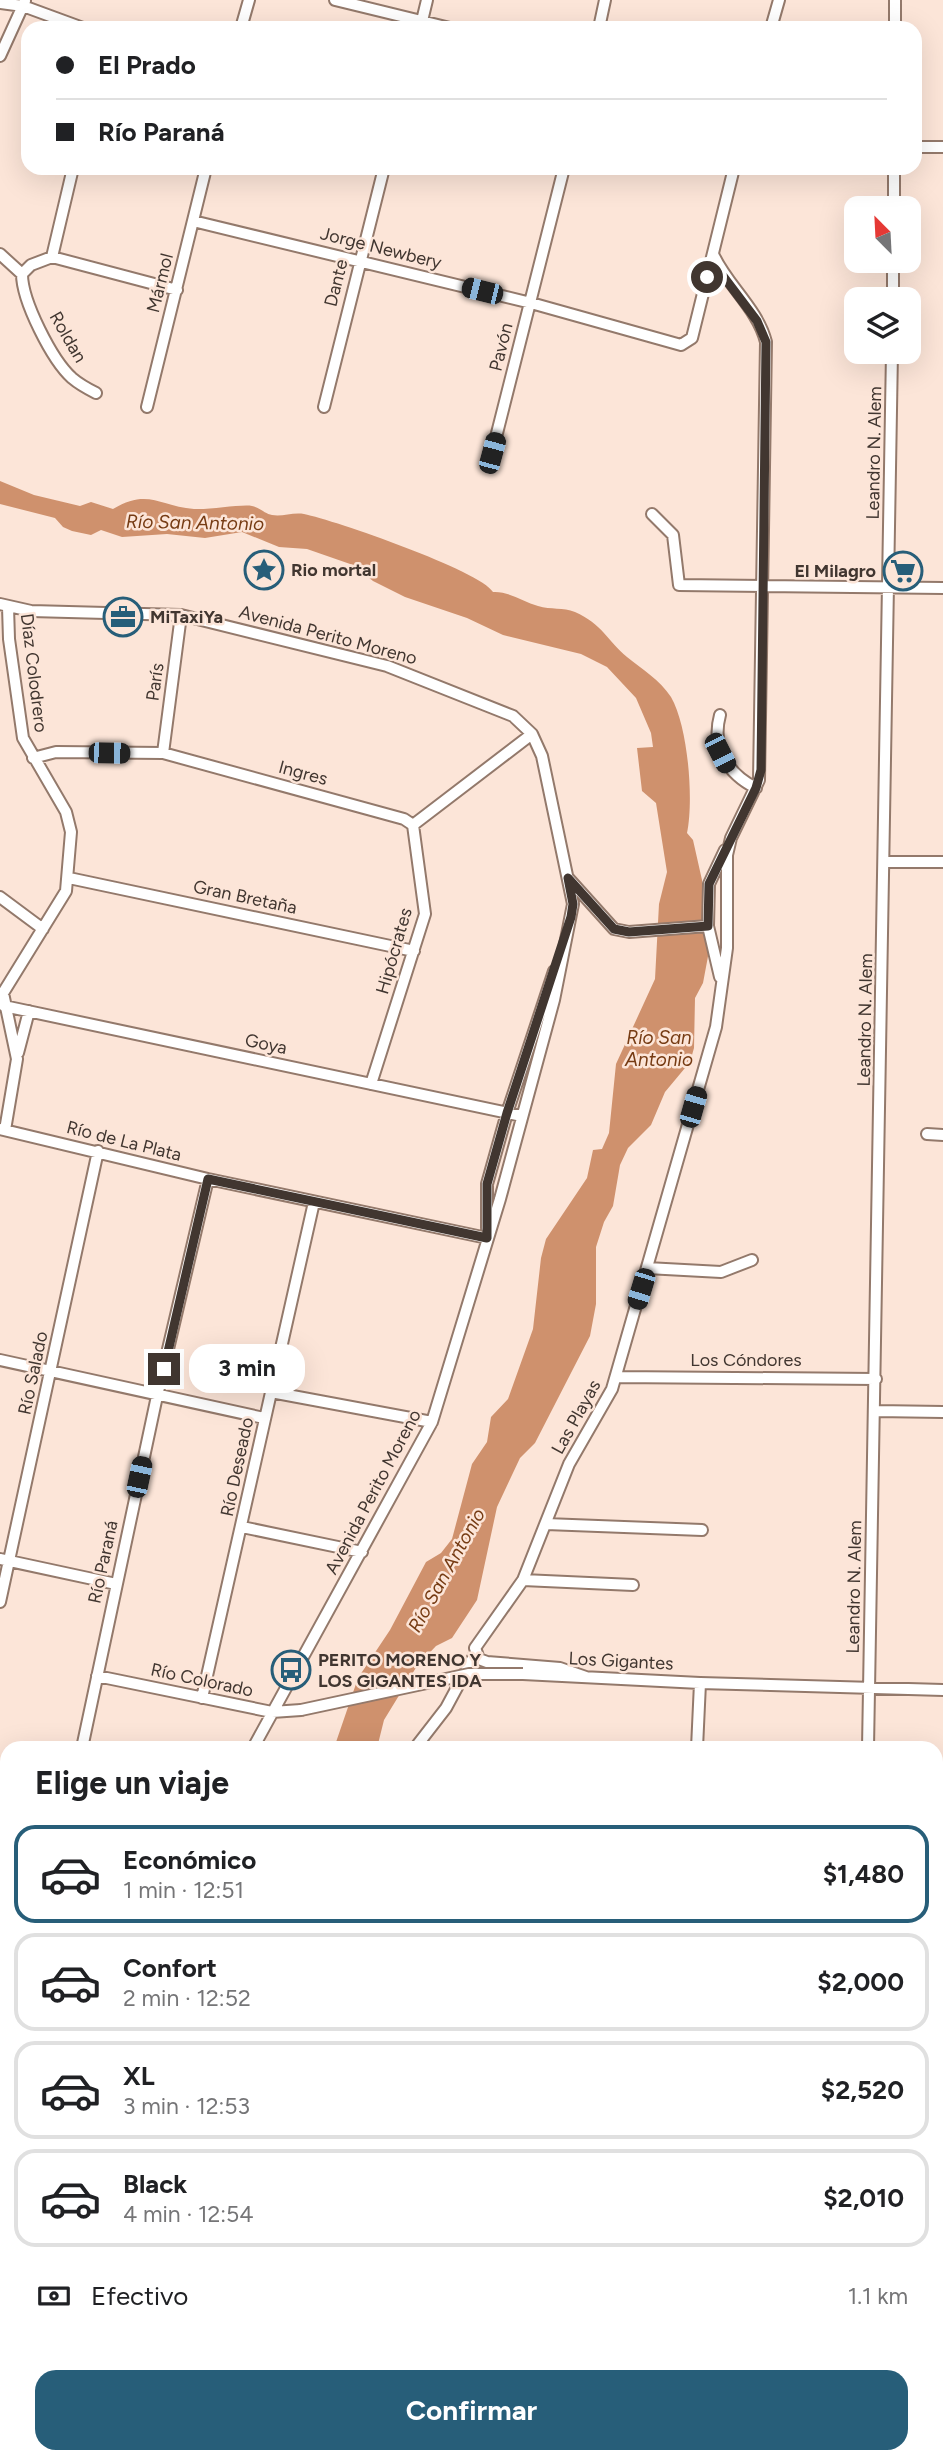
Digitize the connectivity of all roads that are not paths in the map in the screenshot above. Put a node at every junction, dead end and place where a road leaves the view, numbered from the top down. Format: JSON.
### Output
{"nodes":[{"id":1,"x":250,"y":0,"type":"edge"},
{"id":2,"x":335,"y":0,"type":"edge"},
{"id":3,"x":427,"y":0,"type":"edge"},
{"id":4,"x":606,"y":0,"type":"edge"},
{"id":5,"x":779,"y":0,"type":"edge"},
{"id":6,"x":895,"y":0,"type":"edge"},
{"id":7,"x":0,"y":3,"type":"edge"},
{"id":8,"x":24,"y":3,"type":"edge"},
{"id":9,"x":66,"y":21,"type":"edge"},
{"id":10,"x":243,"y":21,"type":"edge"},
{"id":11,"x":407,"y":21,"type":"edge"},
{"id":12,"x":422,"y":21,"type":"edge"},
{"id":13,"x":601,"y":21,"type":"edge"},
{"id":14,"x":773,"y":21,"type":"edge"},
{"id":15,"x":895,"y":21,"type":"edge"},
{"id":16,"x":0,"y":56,"type":"edge"},
{"id":17,"x":922,"y":147,"type":"edge"},
{"id":18,"x":943,"y":147,"type":"edge"},
{"id":19,"x":71,"y":175,"type":"edge"},
{"id":20,"x":204,"y":175,"type":"edge"},
{"id":21,"x":382,"y":175,"type":"edge"},
{"id":22,"x":562,"y":175,"type":"edge"},
{"id":23,"x":732,"y":175,"type":"edge"},
{"id":24,"x":894,"y":175,"type":"edge"},
{"id":25,"x":894,"y":196,"type":"edge"},
{"id":26,"x":193,"y":220,"type":"junction"},
{"id":27,"x":0,"y":254,"type":"edge"},
{"id":28,"x":713,"y":254,"type":"junction"},
{"id":29,"x":52,"y":257,"type":"junction"},
{"id":30,"x":359,"y":261,"type":"junction"},
{"id":31,"x":22,"y":274,"type":"junction"},
{"id":32,"x":723,"y":276,"type":"junction"},
{"id":33,"x":707,"y":277,"type":"junction"},
{"id":34,"x":177,"y":290,"type":"junction"},
{"id":35,"x":531,"y":303,"type":"junction"},
{"id":36,"x":892,"y":364,"type":"edge"},
{"id":37,"x":96,"y":393,"type":"dead end"},
{"id":38,"x":147,"y":407,"type":"dead end"},
{"id":39,"x":324,"y":407,"type":"dead end"},
{"id":40,"x":492,"y":453,"type":"dead end"},
{"id":41,"x":652,"y":513,"type":"dead end"},
{"id":42,"x":762,"y":585,"type":"junction"},
{"id":43,"x":890,"y":587,"type":"junction"},
{"id":44,"x":943,"y":589,"type":"edge"},
{"id":45,"x":4,"y":605,"type":"edge"},
{"id":46,"x":181,"y":615,"type":"junction"},
{"id":47,"x":720,"y":715,"type":"dead end"},
{"id":48,"x":532,"y":734,"type":"junction"},
{"id":49,"x":163,"y":753,"type":"junction"},
{"id":50,"x":33,"y":758,"type":"junction"},
{"id":51,"x":756,"y":788,"type":"junction"},
{"id":52,"x":413,"y":825,"type":"junction"},
{"id":53,"x":731,"y":838,"type":"junction"},
{"id":54,"x":885,"y":862,"type":"junction"},
{"id":55,"x":943,"y":862,"type":"edge"},
{"id":56,"x":69,"y":878,"type":"junction"},
{"id":57,"x":568,"y":878,"type":"junction"},
{"id":58,"x":0,"y":897,"type":"edge"},
{"id":59,"x":708,"y":926,"type":"junction"},
{"id":60,"x":43,"y":929,"type":"junction"},
{"id":61,"x":414,"y":951,"type":"junction"},
{"id":62,"x":561,"y":956,"type":"junction"},
{"id":63,"x":722,"y":983,"type":"junction"},
{"id":64,"x":4,"y":1006,"type":"junction"},
{"id":65,"x":29,"y":1011,"type":"junction"},
{"id":66,"x":17,"y":1059,"type":"junction"},
{"id":67,"x":371,"y":1084,"type":"junction"},
{"id":68,"x":507,"y":1113,"type":"junction"},
{"id":69,"x":522,"y":1116,"type":"junction"},
{"id":70,"x":2,"y":1130,"type":"edge"},
{"id":71,"x":927,"y":1134,"type":"dead end"},
{"id":72,"x":943,"y":1135,"type":"edge"},
{"id":73,"x":98,"y":1151,"type":"junction"},
{"id":74,"x":208,"y":1179,"type":"junction"},
{"id":75,"x":314,"y":1202,"type":"junction"},
{"id":76,"x":487,"y":1238,"type":"junction"},
{"id":77,"x":752,"y":1260,"type":"dead end"},
{"id":78,"x":647,"y":1268,"type":"junction"},
{"id":79,"x":0,"y":1360,"type":"edge"},
{"id":80,"x":51,"y":1372,"type":"junction"},
{"id":81,"x":616,"y":1377,"type":"junction"},
{"id":82,"x":876,"y":1379,"type":"junction"},
{"id":83,"x":271,"y":1392,"type":"junction"},
{"id":84,"x":157,"y":1396,"type":"junction"},
{"id":85,"x":876,"y":1411,"type":"junction"},
{"id":86,"x":943,"y":1412,"type":"edge"},
{"id":87,"x":264,"y":1418,"type":"junction"},
{"id":88,"x":432,"y":1422,"type":"junction"},
{"id":89,"x":546,"y":1524,"type":"junction"},
{"id":90,"x":242,"y":1527,"type":"junction"},
{"id":91,"x":702,"y":1530,"type":"dead end"},
{"id":92,"x":362,"y":1552,"type":"junction"},
{"id":93,"x":5,"y":1560,"type":"edge"},
{"id":94,"x":523,"y":1580,"type":"junction"},
{"id":95,"x":116,"y":1584,"type":"junction"},
{"id":96,"x":633,"y":1585,"type":"dead end"},
{"id":97,"x":0,"y":1602,"type":"edge"},
{"id":98,"x":475,"y":1651,"type":"junction"},
{"id":99,"x":97,"y":1676,"type":"junction"},
{"id":100,"x":586,"y":1677,"type":"junction"},
{"id":101,"x":700,"y":1683,"type":"junction"},
{"id":102,"x":869,"y":1689,"type":"junction"},
{"id":103,"x":943,"y":1690,"type":"edge"},
{"id":104,"x":202,"y":1698,"type":"junction"},
{"id":105,"x":302,"y":1710,"type":"joint"},
{"id":106,"x":272,"y":1712,"type":"junction"},
{"id":107,"x":83,"y":1741,"type":"edge"},
{"id":108,"x":257,"y":1741,"type":"edge"},
{"id":109,"x":420,"y":1741,"type":"edge"},
{"id":110,"x":697,"y":1741,"type":"edge"},
{"id":111,"x":868,"y":1741,"type":"edge"}],
"edges":[{"from":1,"to":10,"type":"street"},
{"from":2,"to":11,"type":"street"},
{"from":3,"to":12,"type":"street"},
{"from":4,"to":13,"type":"street"},
{"from":5,"to":14,"type":"street"},
{"from":6,"to":15,"type":"street"},
{"from":7,"to":8,"type":"street"},
{"from":8,"to":9,"type":"street"},
{"from":8,"to":16,"type":"street"},
{"from":17,"to":18,"type":"street"},
{"from":19,"to":29,"type":"street"},
{"from":20,"to":26,"type":"street","name":"Mármol"},
{"from":21,"to":30,"type":"street","name":"Dante"},
{"from":22,"to":35,"type":"street","name":"Pavón"},
{"from":23,"to":28,"type":"street"},
{"from":24,"to":25,"type":"street"},
{"from":26,"to":30,"type":"street","name":"Jorge Newbery"},
{"from":26,"to":34,"type":"street","name":"Mármol"},
{"from":27,"to":31,"type":"street"},
{"from":28,"to":32,"type":"street"},
{"from":28,"to":33,"type":"street"},
{"from":29,"to":31,"type":"street"},
{"from":29,"to":34,"type":"street"},
{"from":30,"to":35,"type":"street","name":"Jorge Newbery"},
{"from":30,"to":39,"type":"street","name":"Dante"},
{"from":31,"to":37,"type":"street","name":"Roldan"},
{"from":32,"to":33,"type":"street"},
{"from":32,"to":42,"type":"street"},
{"from":33,"to":35,"type":"street","name":"Jorge Newbery"},
{"from":34,"to":38,"type":"street","name":"Mármol"},
{"from":35,"to":40,"type":"street","name":"Pavón"},
{"from":36,"to":43,"type":"street","name":"Leandro N. Alem"},
{"from":41,"to":42,"type":"street"},
{"from":42,"to":43,"type":"street"},
{"from":42,"to":51,"type":"street"},
{"from":43,"to":44,"type":"street"},
{"from":43,"to":54,"type":"street","name":"Leandro N. Alem"},
{"from":45,"to":46,"type":"street","name":"Avenida Perito Moreno"},
{"from":45,"to":50,"type":"street","name":"Díaz Colodrero"},
{"from":46,"to":48,"type":"street","name":"Avenida Perito Moreno"},
{"from":46,"to":49,"type":"street","name":"París"},
{"from":47,"to":51,"type":"street"},
{"from":48,"to":52,"type":"street"},
{"from":48,"to":57,"type":"street","name":"Avenida Perito Moreno"},
{"from":49,"to":50,"type":"street","name":"Ingres"},
{"from":49,"to":52,"type":"street","name":"Ingres"},
{"from":50,"to":56,"type":"street","name":"Díaz Colodrero"},
{"from":51,"to":53,"type":"street"},
{"from":52,"to":61,"type":"street","name":"Hipócrates"},
{"from":53,"to":59,"type":"street"},
{"from":53,"to":63,"type":"street","name":"Las Playas"},
{"from":54,"to":55,"type":"street"},
{"from":54,"to":82,"type":"street","name":"Leandro N. Alem"},
{"from":56,"to":60,"type":"street","name":"Díaz Colodrero"},
{"from":56,"to":61,"type":"street","name":"Gran Bretaña"},
{"from":57,"to":59,"type":"street"},
{"from":57,"to":62,"type":"street","name":"Avenida Perito Moreno"},
{"from":58,"to":60,"type":"street"},
{"from":59,"to":63,"type":"street"},
{"from":60,"to":64,"type":"street","name":"Díaz Colodrero"},
{"from":61,"to":67,"type":"street","name":"Hipócrates"},
{"from":62,"to":68,"type":"street","name":"Avenida Perito Moreno"},
{"from":62,"to":69,"type":"street","name":"Avenida Perito Moreno"},
{"from":63,"to":78,"type":"street","name":"Las Playas"},
{"from":64,"to":65,"type":"street","name":"Goya"},
{"from":64,"to":66,"type":"street"},
{"from":65,"to":66,"type":"street"},
{"from":65,"to":67,"type":"street","name":"Goya"},
{"from":66,"to":70,"type":"street"},
{"from":67,"to":68,"type":"street","name":"Goya"},
{"from":68,"to":69,"type":"street","name":"Goya"},
{"from":68,"to":76,"type":"street","name":"Avenida Perito Moreno"},
{"from":69,"to":76,"type":"street","name":"Avenida Perito Moreno"},
{"from":70,"to":73,"type":"street","name":"Río de La Plata"},
{"from":71,"to":72,"type":"street"},
{"from":73,"to":74,"type":"street","name":"Río de La Plata"},
{"from":73,"to":80,"type":"street","name":"Río Salado"},
{"from":74,"to":75,"type":"street","name":"Río de La Plata"},
{"from":74,"to":84,"type":"street","name":"Río Paraná"},
{"from":75,"to":76,"type":"street","name":"Río de La Plata"},
{"from":75,"to":83,"type":"street","name":"Río Deseado"},
{"from":76,"to":88,"type":"street","name":"Avenida Perito Moreno"},
{"from":77,"to":78,"type":"street"},
{"from":78,"to":81,"type":"street","name":"Las Playas"},
{"from":79,"to":80,"type":"street"},
{"from":80,"to":84,"type":"street"},
{"from":80,"to":93,"type":"street","name":"Río Salado"},
{"from":81,"to":82,"type":"street","name":"Los Cóndores"},
{"from":81,"to":89,"type":"street","name":"Las Playas"},
{"from":82,"to":85,"type":"street","name":"Leandro N. Alem"},
{"from":83,"to":87,"type":"street","name":"Río Deseado"},
{"from":83,"to":88,"type":"street"},
{"from":84,"to":87,"type":"street"},
{"from":84,"to":95,"type":"street","name":"Río Paraná"},
{"from":85,"to":86,"type":"street"},
{"from":85,"to":102,"type":"street","name":"Leandro N. Alem"},
{"from":87,"to":90,"type":"street","name":"Río Deseado"},
{"from":88,"to":92,"type":"street","name":"Avenida Perito Moreno"},
{"from":89,"to":91,"type":"street"},
{"from":89,"to":94,"type":"street","name":"Las Playas"},
{"from":90,"to":92,"type":"street"},
{"from":90,"to":104,"type":"street","name":"Río Deseado"},
{"from":92,"to":106,"type":"street","name":"Avenida Perito Moreno"},
{"from":93,"to":95,"type":"street"},
{"from":93,"to":97,"type":"street","name":"Río Salado"},
{"from":94,"to":96,"type":"street"},
{"from":94,"to":98,"type":"street","name":"Las Playas"},
{"from":95,"to":99,"type":"street","name":"Río Paraná"},
{"from":98,"to":100,"type":"street"},
{"from":98,"to":109,"type":"street","name":"Las Playas"},
{"from":99,"to":104,"type":"street","name":"Río Colorado"},
{"from":99,"to":107,"type":"street","name":"Río Paraná"},
{"from":100,"to":101,"type":"street","name":"Los Gigantes"},
{"from":100,"to":105,"type":"street","name":"Los Gigantes","bridge":true},
{"from":101,"to":102,"type":"street","name":"Los Gigantes"},
{"from":101,"to":110,"type":"street"},
{"from":102,"to":103,"type":"street","name":"Los Gigantes"},
{"from":102,"to":111,"type":"street","name":"Leandro N. Alem"},
{"from":104,"to":106,"type":"street","name":"Río Colorado"},
{"from":105,"to":106,"type":"street","name":"Río Colorado"},
{"from":106,"to":108,"type":"street","name":"Avenida Perito Moreno"}]}
